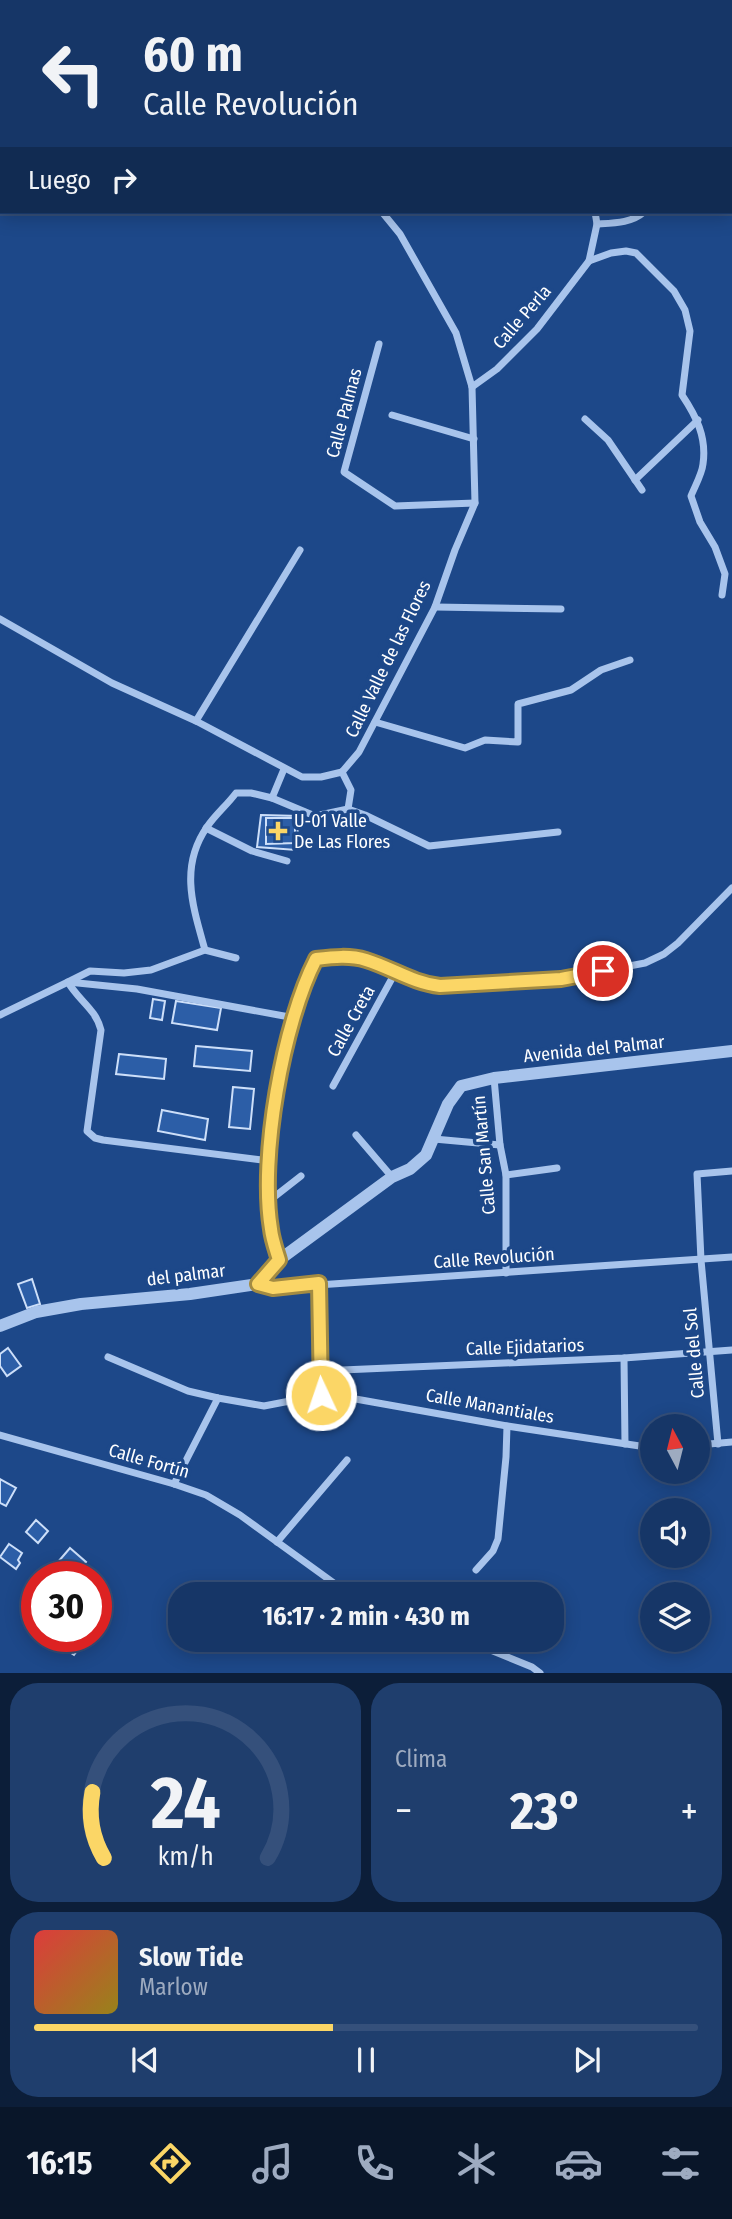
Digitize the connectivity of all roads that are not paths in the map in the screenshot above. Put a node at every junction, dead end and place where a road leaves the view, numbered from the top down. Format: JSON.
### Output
{"nodes":[{"id":1,"x":384,"y":214,"type":"edge"},
{"id":2,"x":595,"y":214,"type":"edge"},
{"id":3,"x":643,"y":214,"type":"edge"},
{"id":4,"x":597,"y":224,"type":"junction"},
{"id":5,"x":589,"y":261,"type":"junction"},
{"id":6,"x":379,"y":344,"type":"dead end"},
{"id":7,"x":472,"y":387,"type":"junction"},
{"id":8,"x":392,"y":415,"type":"dead end"},
{"id":9,"x":585,"y":419,"type":"dead end"},
{"id":10,"x":698,"y":420,"type":"junction"},
{"id":11,"x":474,"y":439,"type":"junction"},
{"id":12,"x":635,"y":480,"type":"junction"},
{"id":13,"x":642,"y":491,"type":"dead end"},
{"id":14,"x":475,"y":503,"type":"junction"},
{"id":15,"x":300,"y":550,"type":"dead end"},
{"id":16,"x":722,"y":595,"type":"dead end"},
{"id":17,"x":435,"y":607,"type":"junction"},
{"id":18,"x":561,"y":609,"type":"dead end"},
{"id":19,"x":0,"y":619,"type":"edge"},
{"id":20,"x":630,"y":660,"type":"dead end"},
{"id":21,"x":196,"y":721,"type":"junction"},
{"id":22,"x":375,"y":722,"type":"junction"},
{"id":23,"x":284,"y":769,"type":"junction"},
{"id":24,"x":342,"y":772,"type":"junction"},
{"id":25,"x":272,"y":799,"type":"junction"},
{"id":26,"x":348,"y":809,"type":"junction"},
{"id":27,"x":206,"y":828,"type":"junction"},
{"id":28,"x":558,"y":832,"type":"dead end"},
{"id":29,"x":287,"y":861,"type":"dead end"},
{"id":30,"x":732,"y":888,"type":"edge"},
{"id":31,"x":205,"y":950,"type":"junction"},
{"id":32,"x":236,"y":958,"type":"dead end"},
{"id":33,"x":396,"y":971,"type":"junction"},
{"id":34,"x":68,"y":982,"type":"junction"},
{"id":35,"x":0,"y":1015,"type":"edge"},
{"id":36,"x":295,"y":1018,"type":"junction"},
{"id":37,"x":732,"y":1051,"type":"edge"},
{"id":38,"x":494,"y":1077,"type":"junction"},
{"id":39,"x":333,"y":1086,"type":"dead end"},
{"id":40,"x":356,"y":1135,"type":"dead end"},
{"id":41,"x":434,"y":1139,"type":"junction"},
{"id":42,"x":500,"y":1144,"type":"junction"},
{"id":43,"x":270,"y":1161,"type":"junction"},
{"id":44,"x":557,"y":1168,"type":"dead end"},
{"id":45,"x":732,"y":1171,"type":"edge"},
{"id":46,"x":506,"y":1174,"type":"junction"},
{"id":47,"x":301,"y":1176,"type":"dead end"},
{"id":48,"x":392,"y":1177,"type":"junction"},
{"id":49,"x":269,"y":1201,"type":"junction"},
{"id":50,"x":732,"y":1257,"type":"edge"},
{"id":51,"x":279,"y":1260,"type":"junction"},
{"id":52,"x":702,"y":1260,"type":"junction"},
{"id":53,"x":506,"y":1273,"type":"junction"},
{"id":54,"x":319,"y":1283,"type":"junction"},
{"id":55,"x":258,"y":1284,"type":"junction"},
{"id":56,"x":0,"y":1326,"type":"edge"},
{"id":57,"x":732,"y":1350,"type":"edge"},
{"id":58,"x":710,"y":1352,"type":"junction"},
{"id":59,"x":107,"y":1357,"type":"dead end"},
{"id":60,"x":624,"y":1358,"type":"junction"},
{"id":61,"x":319,"y":1371,"type":"junction"},
{"id":62,"x":321,"y":1395,"type":"junction"},
{"id":63,"x":218,"y":1398,"type":"junction"},
{"id":64,"x":507,"y":1426,"type":"junction"},
{"id":65,"x":0,"y":1435,"type":"edge"},
{"id":66,"x":732,"y":1442,"type":"edge"},
{"id":67,"x":625,"y":1444,"type":"junction"},
{"id":68,"x":710,"y":1444,"type":"edge"},
{"id":69,"x":718,"y":1444,"type":"junction"},
{"id":70,"x":640,"y":1446,"type":"edge"},
{"id":71,"x":347,"y":1460,"type":"dead end"},
{"id":72,"x":174,"y":1484,"type":"junction"},
{"id":73,"x":277,"y":1542,"type":"junction"},
{"id":74,"x":477,"y":1570,"type":"dead end"},
{"id":75,"x":332,"y":1582,"type":"edge"},
{"id":76,"x":495,"y":1652,"type":"edge"},
{"id":77,"x":540,"y":1673,"type":"edge"}],
"edges":[{"from":1,"to":7,"type":"street","name":"Calle Valle de las Flores"},
{"from":2,"to":4,"type":"street","name":"Calle Perla"},
{"from":3,"to":4,"type":"street"},
{"from":4,"to":5,"type":"street","name":"Calle Perla"},
{"from":5,"to":7,"type":"street","name":"Calle Perla"},
{"from":5,"to":10,"type":"street"},
{"from":6,"to":14,"type":"street","name":"Calle Palmas"},
{"from":7,"to":11,"type":"street","name":"Calle Valle de las Flores"},
{"from":8,"to":11,"type":"street"},
{"from":9,"to":12,"type":"street"},
{"from":10,"to":12,"type":"street"},
{"from":10,"to":16,"type":"street"},
{"from":11,"to":14,"type":"street","name":"Calle Valle de las Flores"},
{"from":12,"to":13,"type":"street"},
{"from":14,"to":17,"type":"street","name":"Calle Valle de las Flores"},
{"from":15,"to":21,"type":"street"},
{"from":17,"to":18,"type":"street"},
{"from":17,"to":22,"type":"street","name":"Calle Valle de las Flores"},
{"from":19,"to":21,"type":"street"},
{"from":20,"to":22,"type":"street"},
{"from":21,"to":23,"type":"street"},
{"from":22,"to":24,"type":"street","name":"Calle Valle de las Flores"},
{"from":23,"to":24,"type":"street"},
{"from":23,"to":25,"type":"street"},
{"from":24,"to":26,"type":"street"},
{"from":25,"to":26,"type":"street"},
{"from":25,"to":27,"type":"street"},
{"from":26,"to":28,"type":"street"},
{"from":27,"to":29,"type":"street"},
{"from":27,"to":31,"type":"street"},
{"from":30,"to":33,"type":"street"},
{"from":31,"to":32,"type":"street"},
{"from":31,"to":34,"type":"street"},
{"from":33,"to":36,"type":"street"},
{"from":33,"to":39,"type":"street","name":"Calle Creta"},
{"from":34,"to":35,"type":"street"},
{"from":34,"to":36,"type":"street"},
{"from":34,"to":43,"type":"street"},
{"from":36,"to":43,"type":"street"},
{"from":37,"to":38,"type":"street","name":"Avenida del Palmar"},
{"from":38,"to":41,"type":"street","name":"Avenida del Palmar"},
{"from":38,"to":42,"type":"street","name":"Calle San Martín"},
{"from":40,"to":48,"type":"street"},
{"from":41,"to":42,"type":"street"},
{"from":41,"to":48,"type":"street"},
{"from":42,"to":46,"type":"street","name":"Calle San Martín"},
{"from":43,"to":49,"type":"street"},
{"from":44,"to":46,"type":"street"},
{"from":45,"to":52,"type":"street","name":"Calle del Sol"},
{"from":46,"to":53,"type":"street","name":"Calle San Martín"},
{"from":47,"to":49,"type":"street"},
{"from":48,"to":51,"type":"street"},
{"from":49,"to":51,"type":"street"},
{"from":50,"to":52,"type":"street","name":"Calle Revolución"},
{"from":51,"to":55,"type":"street"},
{"from":52,"to":53,"type":"street","name":"Calle Revolución"},
{"from":52,"to":58,"type":"street","name":"Calle del Sol"},
{"from":53,"to":54,"type":"street","name":"Calle Revolución"},
{"from":54,"to":55,"type":"street","name":"Calle Revolución"},
{"from":54,"to":61,"type":"street"},
{"from":55,"to":56,"type":"street","name":"del palmar"},
{"from":57,"to":58,"type":"street","name":"Calle Ejidatarios"},
{"from":58,"to":60,"type":"street","name":"Calle Ejidatarios"},
{"from":58,"to":69,"type":"street","name":"Calle del Sol"},
{"from":59,"to":63,"type":"street"},
{"from":60,"to":61,"type":"street","name":"Calle Ejidatarios"},
{"from":60,"to":67,"type":"street"},
{"from":61,"to":62,"type":"street"},
{"from":62,"to":63,"type":"street"},
{"from":62,"to":64,"type":"street","name":"Calle Manantiales"},
{"from":63,"to":72,"type":"street"},
{"from":64,"to":67,"type":"street","name":"Calle Manantiales"},
{"from":64,"to":74,"type":"street"},
{"from":65,"to":72,"type":"street","name":"Calle Fortín"},
{"from":66,"to":69,"type":"street"},
{"from":67,"to":70,"type":"street","name":"Calle Manantiales"},
{"from":68,"to":69,"type":"street"},
{"from":71,"to":73,"type":"street"},
{"from":72,"to":73,"type":"street","name":"Calle Fortín"},
{"from":73,"to":75,"type":"street","name":"Calle Fortín"},
{"from":76,"to":77,"type":"street"}]}
